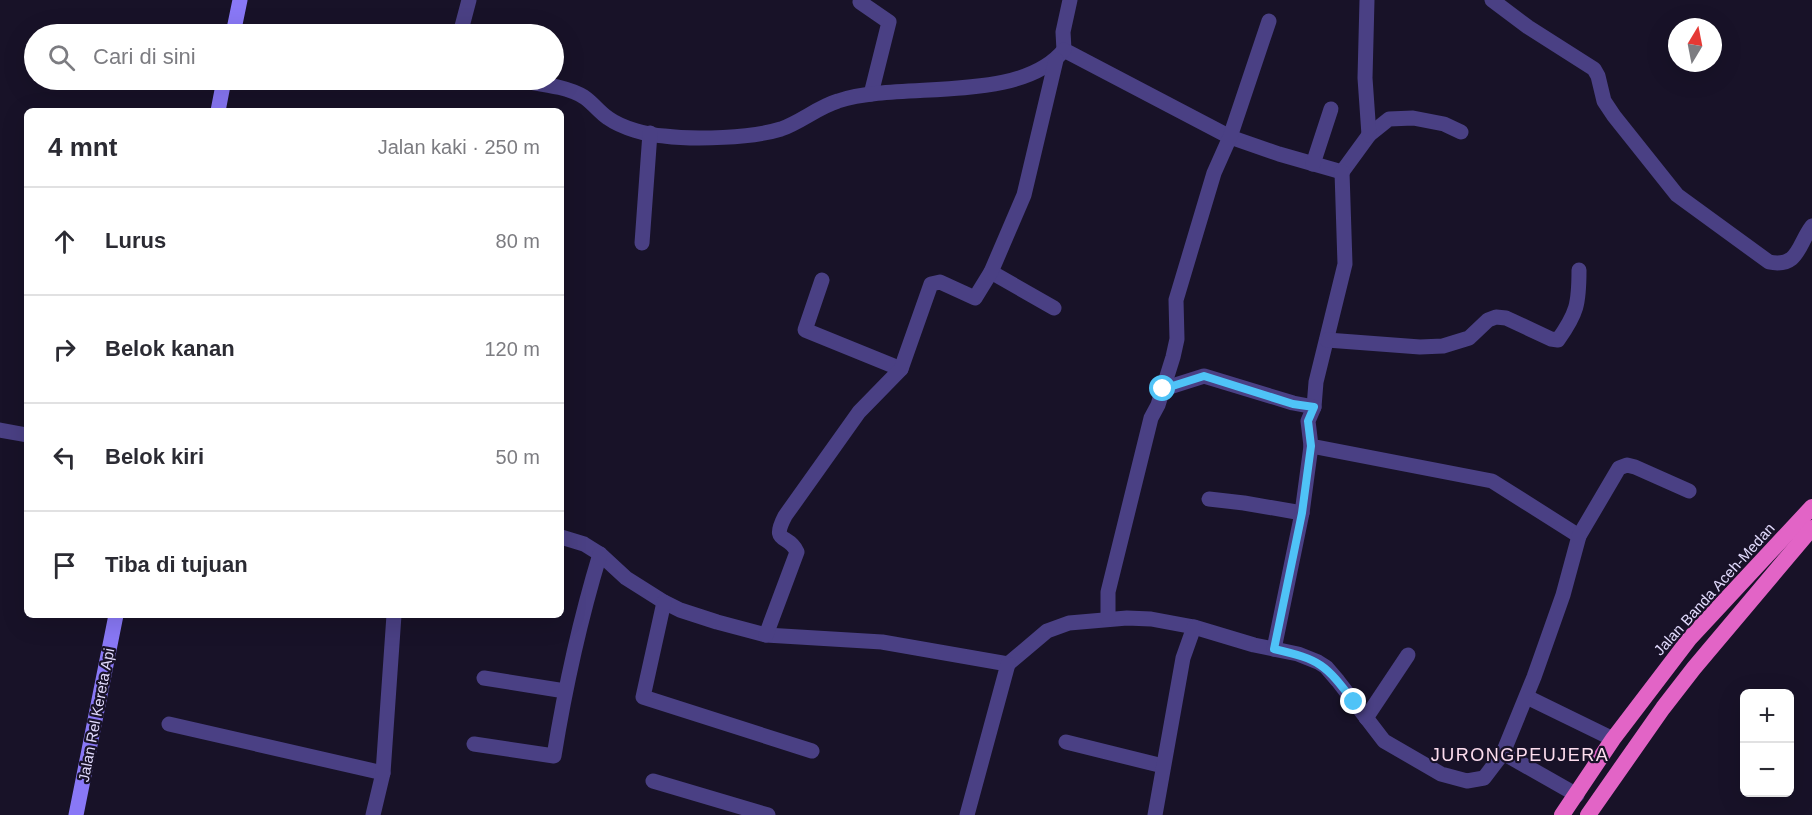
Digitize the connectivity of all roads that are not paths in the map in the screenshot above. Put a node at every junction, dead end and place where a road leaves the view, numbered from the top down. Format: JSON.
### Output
{"nodes":[{"id":1,"x":240,"y":0,"type":"edge"},
{"id":2,"x":469,"y":0,"type":"edge"},
{"id":3,"x":1070,"y":0,"type":"edge"},
{"id":4,"x":1367,"y":0,"type":"edge"},
{"id":5,"x":1492,"y":0,"type":"edge"},
{"id":6,"x":860,"y":2,"type":"dead end"},
{"id":7,"x":1269,"y":21,"type":"dead end"},
{"id":8,"x":235,"y":24,"type":"edge"},
{"id":9,"x":463,"y":24,"type":"edge"},
{"id":10,"x":1060,"y":55,"type":"junction"},
{"id":11,"x":222,"y":90,"type":"edge"},
{"id":12,"x":564,"y":90,"type":"edge"},
{"id":13,"x":871,"y":94,"type":"junction"},
{"id":14,"x":219,"y":108,"type":"edge"},
{"id":15,"x":1331,"y":109,"type":"dead end"},
{"id":16,"x":1461,"y":132,"type":"dead end"},
{"id":17,"x":650,"y":133,"type":"junction"},
{"id":18,"x":1369,"y":135,"type":"junction"},
{"id":19,"x":1230,"y":137,"type":"junction"},
{"id":20,"x":1313,"y":164,"type":"junction"},
{"id":21,"x":1342,"y":172,"type":"junction"},
{"id":22,"x":1812,"y":226,"type":"edge"},
{"id":23,"x":642,"y":243,"type":"dead end"},
{"id":24,"x":1579,"y":270,"type":"dead end"},
{"id":25,"x":991,"y":272,"type":"junction"},
{"id":26,"x":822,"y":279,"type":"dead end"},
{"id":27,"x":1054,"y":308,"type":"dead end"},
{"id":28,"x":1328,"y":340,"type":"junction"},
{"id":29,"x":901,"y":369,"type":"junction"},
{"id":30,"x":1163,"y":389,"type":"junction"},
{"id":31,"x":1314,"y":407,"type":"junction"},
{"id":32,"x":0,"y":430,"type":"edge"},
{"id":33,"x":24,"y":434,"type":"edge"},
{"id":34,"x":1311,"y":446,"type":"junction"},
{"id":35,"x":1689,"y":491,"type":"dead end"},
{"id":36,"x":1209,"y":500,"type":"dead end"},
{"id":37,"x":1812,"y":507,"type":"edge"},
{"id":38,"x":1302,"y":513,"type":"junction"},
{"id":39,"x":1812,"y":528,"type":"edge"},
{"id":40,"x":1579,"y":536,"type":"junction"},
{"id":41,"x":564,"y":538,"type":"edge"},
{"id":42,"x":600,"y":554,"type":"junction"},
{"id":43,"x":664,"y":602,"type":"junction"},
{"id":44,"x":115,"y":618,"type":"edge"},
{"id":45,"x":394,"y":618,"type":"edge"},
{"id":46,"x":1108,"y":619,"type":"junction"},
{"id":47,"x":1194,"y":627,"type":"junction"},
{"id":48,"x":766,"y":635,"type":"junction"},
{"id":49,"x":1274,"y":649,"type":"junction"},
{"id":50,"x":1408,"y":655,"type":"dead end"},
{"id":51,"x":1008,"y":664,"type":"junction"},
{"id":52,"x":484,"y":678,"type":"dead end"},
{"id":53,"x":565,"y":691,"type":"junction"},
{"id":54,"x":1527,"y":697,"type":"junction"},
{"id":55,"x":1366,"y":718,"type":"junction"},
{"id":56,"x":169,"y":724,"type":"dead end"},
{"id":57,"x":1613,"y":739,"type":"junction"},
{"id":58,"x":1066,"y":742,"type":"dead end"},
{"id":59,"x":474,"y":744,"type":"dead end"},
{"id":60,"x":812,"y":751,"type":"dead end"},
{"id":61,"x":1503,"y":753,"type":"junction"},
{"id":62,"x":1163,"y":766,"type":"junction"},
{"id":63,"x":383,"y":773,"type":"junction"},
{"id":64,"x":653,"y":781,"type":"dead end"},
{"id":65,"x":1577,"y":795,"type":"junction"},
{"id":66,"x":76,"y":815,"type":"edge"},
{"id":67,"x":373,"y":815,"type":"edge"},
{"id":68,"x":765,"y":815,"type":"edge"},
{"id":69,"x":967,"y":815,"type":"edge"},
{"id":70,"x":1155,"y":815,"type":"edge"},
{"id":71,"x":1562,"y":815,"type":"edge"},
{"id":72,"x":1588,"y":815,"type":"edge"}],
"edges":[{"from":1,"to":8,"type":"main road"},
{"from":2,"to":9,"type":"street"},
{"from":3,"to":10,"type":"street"},
{"from":4,"to":18,"type":"street"},
{"from":5,"to":22,"type":"street"},
{"from":6,"to":13,"type":"street"},
{"from":7,"to":19,"type":"street"},
{"from":10,"to":13,"type":"street"},
{"from":10,"to":19,"type":"street"},
{"from":10,"to":25,"type":"street"},
{"from":11,"to":14,"type":"main road"},
{"from":12,"to":17,"type":"street"},
{"from":13,"to":17,"type":"street"},
{"from":15,"to":20,"type":"street"},
{"from":16,"to":18,"type":"street"},
{"from":17,"to":23,"type":"street"},
{"from":18,"to":21,"type":"street"},
{"from":19,"to":20,"type":"street"},
{"from":19,"to":30,"type":"street"},
{"from":20,"to":21,"type":"street"},
{"from":21,"to":28,"type":"street"},
{"from":24,"to":28,"type":"street"},
{"from":25,"to":27,"type":"street"},
{"from":25,"to":29,"type":"street"},
{"from":26,"to":29,"type":"street"},
{"from":28,"to":31,"type":"street"},
{"from":29,"to":48,"type":"street"},
{"from":30,"to":31,"type":"street"},
{"from":30,"to":46,"type":"street"},
{"from":31,"to":34,"type":"street"},
{"from":32,"to":33,"type":"street"},
{"from":34,"to":38,"type":"street"},
{"from":34,"to":40,"type":"street"},
{"from":35,"to":40,"type":"street"},
{"from":36,"to":38,"type":"street"},
{"from":37,"to":57,"type":"highway","name":"Jalan Banda Aceh-Medan"},
{"from":38,"to":49,"type":"street"},
{"from":39,"to":72,"type":"highway"},
{"from":40,"to":54,"type":"street"},
{"from":41,"to":42,"type":"street"},
{"from":42,"to":43,"type":"street"},
{"from":42,"to":53,"type":"street"},
{"from":43,"to":48,"type":"street"},
{"from":43,"to":60,"type":"street"},
{"from":44,"to":66,"type":"main road","name":"Jalan Rel Kereta Api"},
{"from":45,"to":63,"type":"street"},
{"from":46,"to":47,"type":"street"},
{"from":46,"to":51,"type":"street"},
{"from":47,"to":49,"type":"street"},
{"from":47,"to":62,"type":"street"},
{"from":48,"to":51,"type":"street"},
{"from":49,"to":55,"type":"street"},
{"from":50,"to":55,"type":"street"},
{"from":51,"to":69,"type":"street"},
{"from":52,"to":53,"type":"street"},
{"from":53,"to":59,"type":"street"},
{"from":54,"to":57,"type":"street"},
{"from":54,"to":61,"type":"street"},
{"from":55,"to":61,"type":"street"},
{"from":56,"to":63,"type":"street"},
{"from":57,"to":65,"type":"highway","name":"Jalan Banda Aceh-Medan"},
{"from":58,"to":62,"type":"street"},
{"from":61,"to":65,"type":"street"},
{"from":62,"to":70,"type":"street"},
{"from":63,"to":67,"type":"street"},
{"from":64,"to":68,"type":"street"},
{"from":65,"to":71,"type":"highway","name":"Jalan Banda Aceh-Medan"}]}
